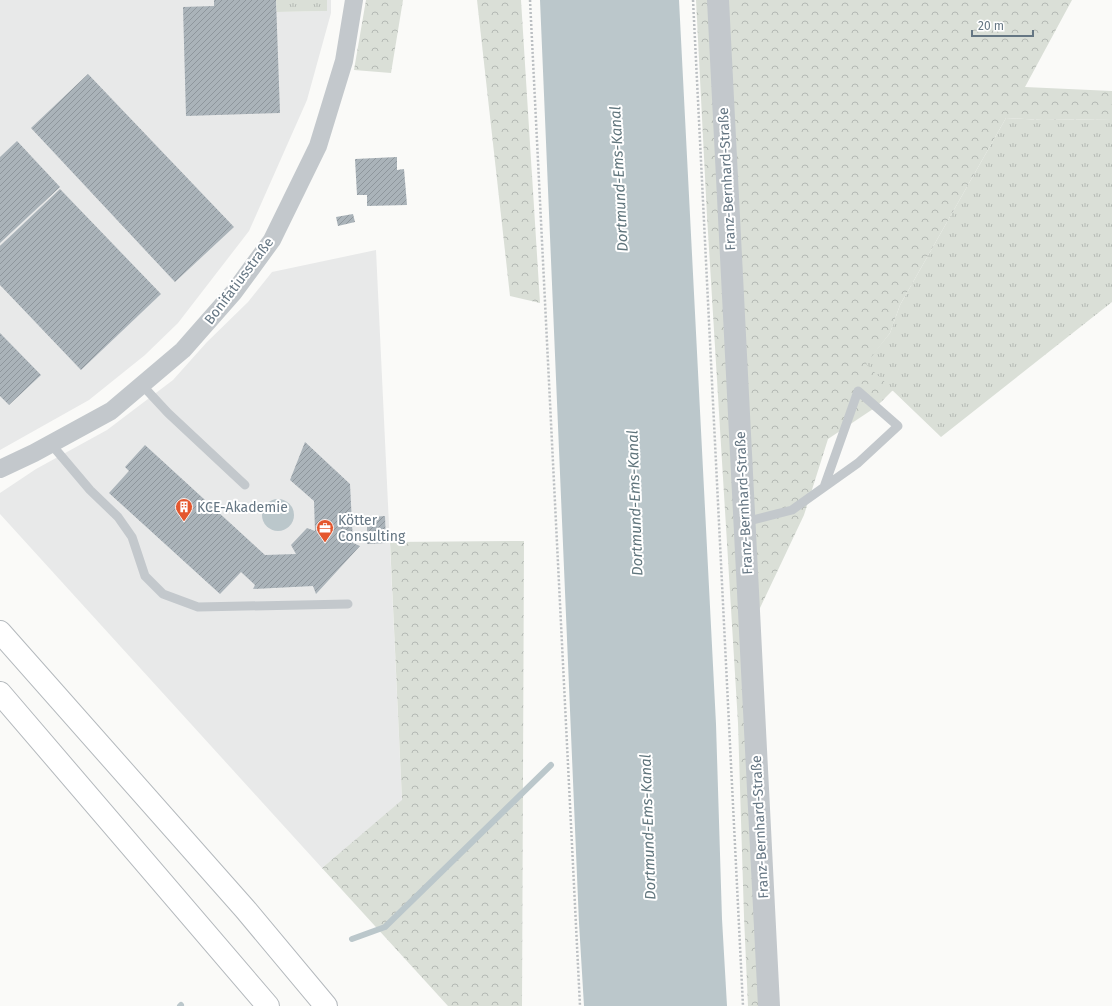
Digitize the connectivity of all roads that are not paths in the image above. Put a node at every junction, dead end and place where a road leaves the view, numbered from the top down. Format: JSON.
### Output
{"nodes":[{"id":1,"x":354,"y":0,"type":"edge"},
{"id":2,"x":718,"y":0,"type":"edge"},
{"id":3,"x":142,"y":384,"type":"junction"},
{"id":4,"x":50,"y":444,"type":"junction"},
{"id":5,"x":0,"y":469,"type":"edge"},
{"id":6,"x":245,"y":486,"type":"dead end"},
{"id":7,"x":824,"y":487,"type":"junction"},
{"id":8,"x":745,"y":522,"type":"junction"},
{"id":9,"x":348,"y":604,"type":"dead end"},
{"id":10,"x":0,"y":632,"type":"edge"},
{"id":11,"x":0,"y":693,"type":"edge"},
{"id":12,"x":268,"y":1006,"type":"edge"},
{"id":13,"x":326,"y":1006,"type":"edge"},
{"id":14,"x":769,"y":1006,"type":"edge"}],
"edges":[{"from":1,"to":3,"type":"street","name":"Bonifatiusstraße"},
{"from":2,"to":8,"type":"street","name":"Franz-Bernhard-Straße"},
{"from":3,"to":4,"type":"street","name":"Bonifatiusstraße"},
{"from":3,"to":6,"type":"lane"},
{"from":4,"to":5,"type":"street","name":"Bonifatiusstraße"},
{"from":4,"to":9,"type":"lane"},
{"from":7,"to":7,"type":"lane"},
{"from":7,"to":8,"type":"lane"},
{"from":8,"to":14,"type":"street","name":"Franz-Bernhard-Straße"},
{"from":10,"to":13,"type":"highway"},
{"from":11,"to":12,"type":"highway"}]}
